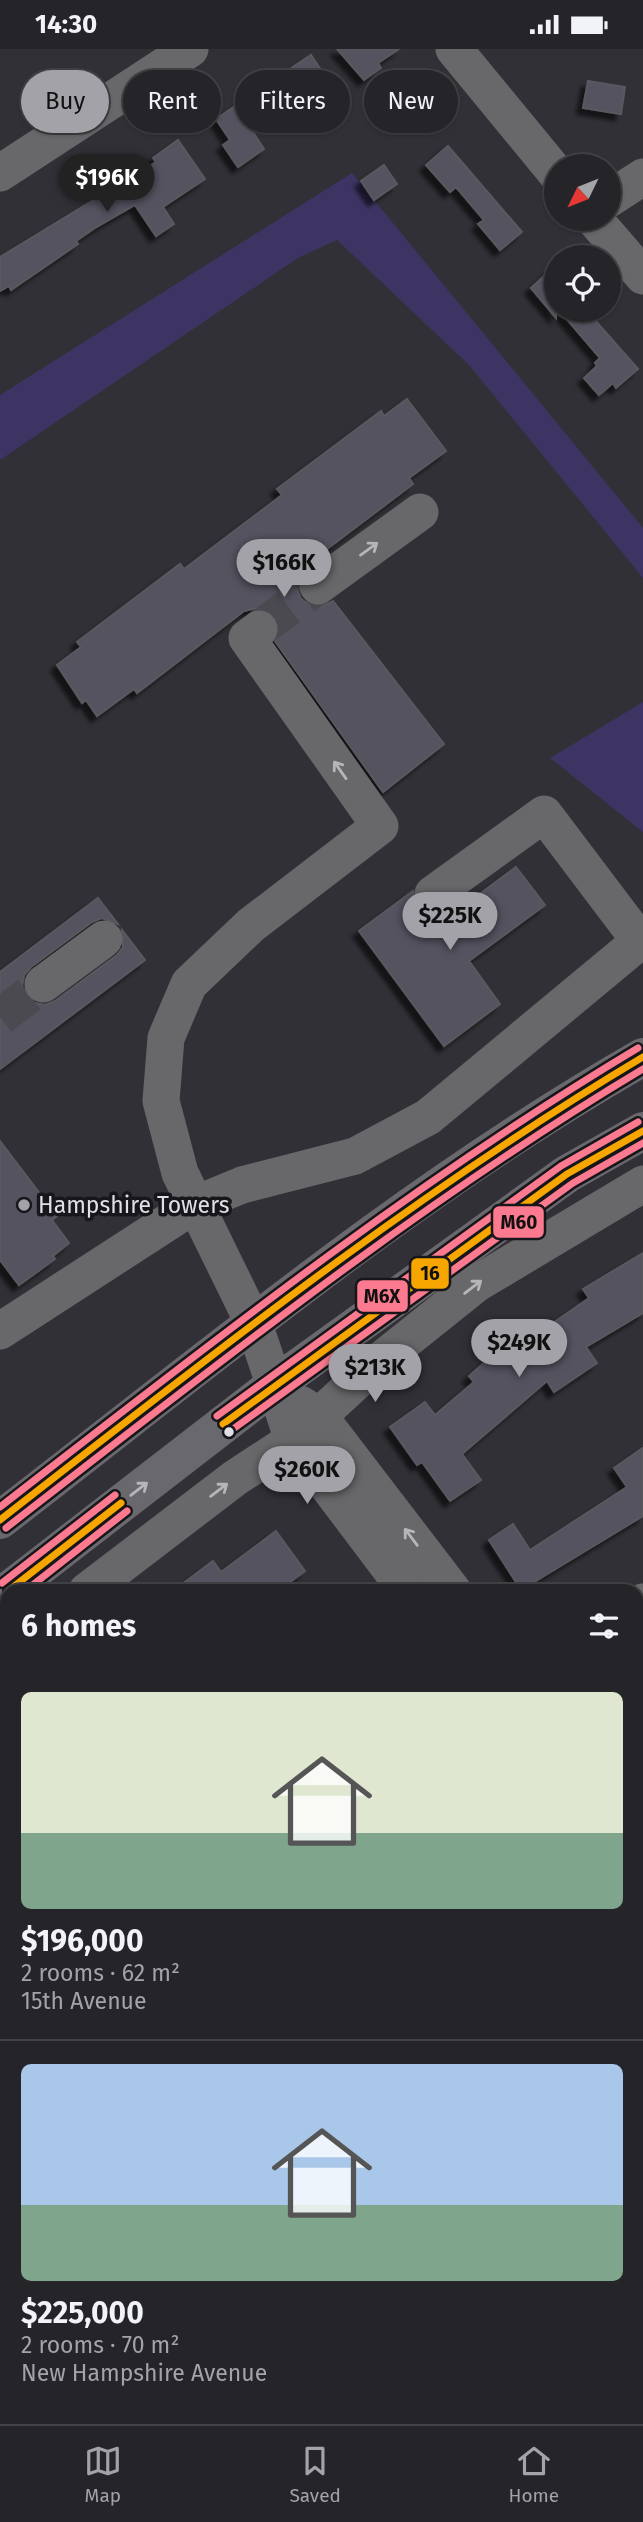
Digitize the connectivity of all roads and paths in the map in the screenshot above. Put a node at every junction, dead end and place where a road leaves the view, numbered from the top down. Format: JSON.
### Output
{"nodes":[{"id":1,"x":190,"y":49,"type":"edge"},
{"id":2,"x":454,"y":49,"type":"edge"},
{"id":3,"x":544,"y":158,"type":"edge"},
{"id":4,"x":0,"y":173,"type":"edge"},
{"id":5,"x":643,"y":177,"type":"edge"},
{"id":6,"x":621,"y":191,"type":"edge"},
{"id":7,"x":604,"y":231,"type":"edge"},
{"id":8,"x":643,"y":276,"type":"edge"},
{"id":9,"x":420,"y":512,"type":"dead end"},
{"id":10,"x":318,"y":586,"type":"tunnel mouth"},
{"id":11,"x":259,"y":629,"type":"dead end"},
{"id":12,"x":433,"y":894,"type":"dead end"},
{"id":13,"x":104,"y":939,"type":"dead end"},
{"id":14,"x":43,"y":984,"type":"tunnel mouth"},
{"id":15,"x":643,"y":1057,"type":"edge"},
{"id":16,"x":643,"y":1131,"type":"edge"},
{"id":17,"x":643,"y":1184,"type":"edge"},
{"id":18,"x":196,"y":1204,"type":"junction"},
{"id":19,"x":254,"y":1324,"type":"junction"},
{"id":20,"x":0,"y":1331,"type":"edge"},
{"id":21,"x":273,"y":1386,"type":"junction"},
{"id":22,"x":306,"y":1428,"type":"junction"},
{"id":23,"x":0,"y":1520,"type":"edge"},
{"id":24,"x":16,"y":1584,"type":"edge"},
{"id":25,"x":96,"y":1584,"type":"edge"},
{"id":26,"x":403,"y":1584,"type":"edge"},
{"id":27,"x":447,"y":1584,"type":"edge"}],
"edges":[{"from":1,"to":4,"type":"street"},
{"from":2,"to":3,"type":"street"},
{"from":5,"to":6,"type":"street"},
{"from":7,"to":8,"type":"street"},
{"from":10,"to":9,"type":"street","one_way":true},
{"from":18,"to":11,"type":"street","one_way":true},
{"from":12,"to":18,"type":"street"},
{"from":13,"to":14,"type":"street"},
{"from":15,"to":19,"type":"main road"},
{"from":16,"to":21,"type":"main road"},
{"from":22,"to":17,"type":"street","one_way":true},
{"from":18,"to":19,"type":"street"},
{"from":18,"to":20,"type":"street"},
{"from":19,"to":21,"type":"street"},
{"from":19,"to":23,"type":"main road"},
{"from":21,"to":22,"type":"street"},
{"from":24,"to":21,"type":"main road","one_way":true},
{"from":25,"to":22,"type":"street","one_way":true},
{"from":22,"to":26,"type":"street"},
{"from":27,"to":22,"type":"street","one_way":true}]}
